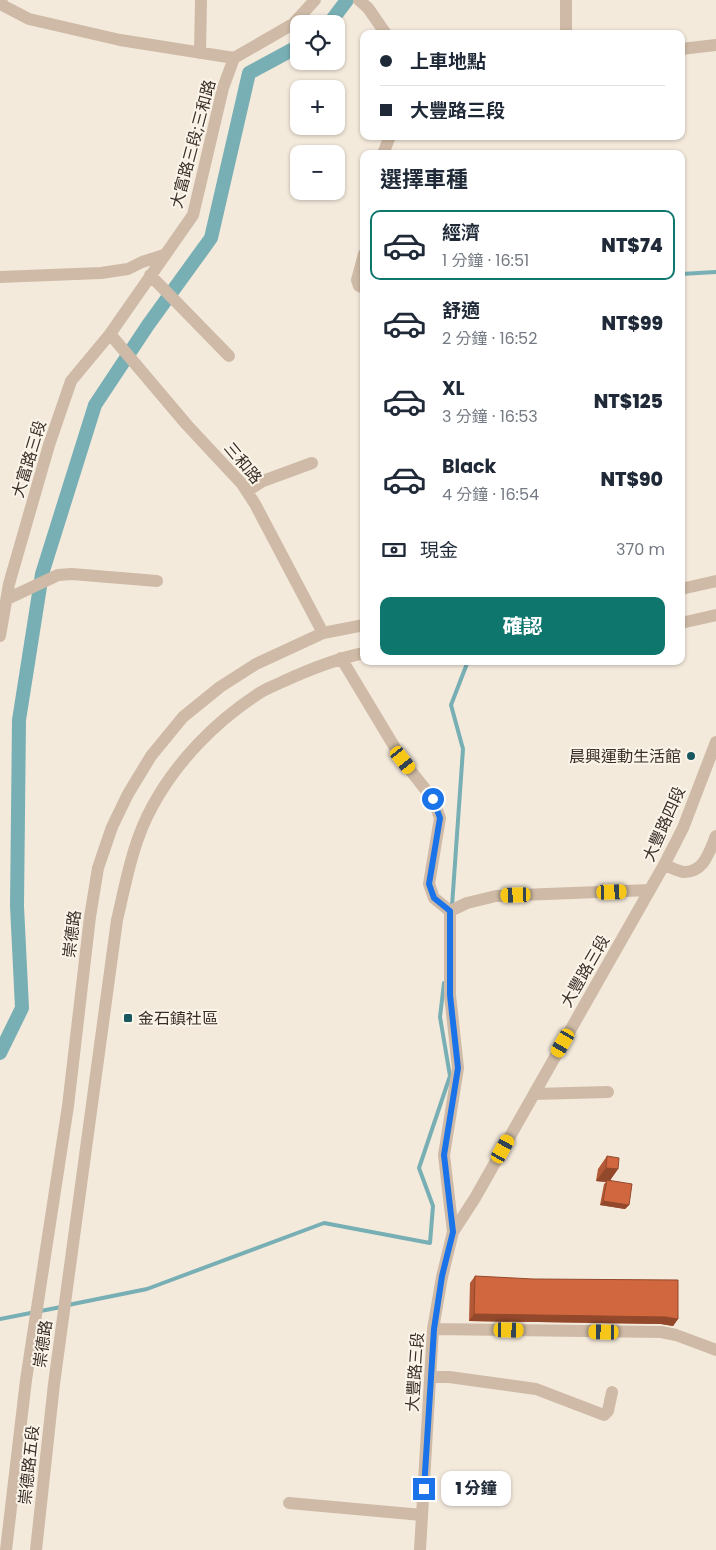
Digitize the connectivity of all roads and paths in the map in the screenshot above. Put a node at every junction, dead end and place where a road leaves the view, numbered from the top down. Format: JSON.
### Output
{"nodes":[{"id":1,"x":0,"y":0,"type":"edge"},
{"id":2,"x":201,"y":0,"type":"edge"},
{"id":3,"x":315,"y":0,"type":"edge"},
{"id":4,"x":359,"y":0,"type":"edge"},
{"id":5,"x":566,"y":0,"type":"edge"},
{"id":6,"x":383,"y":30,"type":"edge"},
{"id":7,"x":566,"y":30,"type":"edge"},
{"id":8,"x":716,"y":46,"type":"edge"},
{"id":9,"x":685,"y":49,"type":"edge"},
{"id":10,"x":200,"y":53,"type":"junction"},
{"id":11,"x":234,"y":58,"type":"junction"},
{"id":12,"x":164,"y":255,"type":"junction"},
{"id":13,"x":360,"y":269,"type":"edge"},
{"id":14,"x":150,"y":275,"type":"junction"},
{"id":15,"x":0,"y":277,"type":"edge"},
{"id":16,"x":360,"y":286,"type":"edge"},
{"id":17,"x":110,"y":334,"type":"junction"},
{"id":18,"x":229,"y":356,"type":"dead end"},
{"id":19,"x":312,"y":463,"type":"dead end"},
{"id":20,"x":247,"y":492,"type":"junction"},
{"id":21,"x":157,"y":581,"type":"dead end"},
{"id":22,"x":716,"y":581,"type":"edge"},
{"id":23,"x":5,"y":585,"type":"edge"},
{"id":24,"x":685,"y":588,"type":"edge"},
{"id":25,"x":12,"y":597,"type":"junction"},
{"id":26,"x":716,"y":615,"type":"edge"},
{"id":27,"x":685,"y":622,"type":"edge"},
{"id":28,"x":360,"y":626,"type":"edge"},
{"id":29,"x":323,"y":633,"type":"junction"},
{"id":30,"x":0,"y":636,"type":"edge"},
{"id":31,"x":360,"y":654,"type":"edge"},
{"id":32,"x":341,"y":658,"type":"junction"},
{"id":33,"x":716,"y":742,"type":"edge"},
{"id":34,"x":716,"y":836,"type":"edge"},
{"id":35,"x":664,"y":865,"type":"junction"},
{"id":36,"x":650,"y":890,"type":"junction"},
{"id":37,"x":450,"y":911,"type":"junction"},
{"id":38,"x":608,"y":1092,"type":"dead end"},
{"id":39,"x":534,"y":1094,"type":"junction"},
{"id":40,"x":453,"y":1232,"type":"junction"},
{"id":41,"x":434,"y":1329,"type":"junction"},
{"id":42,"x":716,"y":1350,"type":"edge"},
{"id":43,"x":430,"y":1377,"type":"junction"},
{"id":44,"x":26,"y":1380,"type":"joint"},
{"id":45,"x":54,"y":1384,"type":"joint"},
{"id":46,"x":612,"y":1392,"type":"dead end"},
{"id":47,"x":289,"y":1503,"type":"dead end"},
{"id":48,"x":422,"y":1515,"type":"junction"},
{"id":49,"x":6,"y":1550,"type":"edge"},
{"id":50,"x":36,"y":1550,"type":"edge"},
{"id":51,"x":420,"y":1550,"type":"edge"}],
"edges":[{"from":1,"to":10,"type":"street"},
{"from":2,"to":10,"type":"street"},
{"from":3,"to":11,"type":"street"},
{"from":4,"to":6,"type":"street"},
{"from":5,"to":7,"type":"street"},
{"from":8,"to":9,"type":"street"},
{"from":10,"to":11,"type":"street"},
{"from":11,"to":12,"type":"street","name":"大富路三段;三和路"},
{"from":12,"to":14,"type":"street","name":"大富路三段;三和路"},
{"from":12,"to":15,"type":"street"},
{"from":13,"to":16,"type":"street"},
{"from":14,"to":17,"type":"street","name":"大富路三段;三和路"},
{"from":14,"to":18,"type":"street"},
{"from":17,"to":20,"type":"street","name":"三和路"},
{"from":17,"to":23,"type":"street","name":"大富路三段"},
{"from":19,"to":20,"type":"street"},
{"from":20,"to":29,"type":"street","name":"三和路"},
{"from":21,"to":25,"type":"street"},
{"from":22,"to":24,"type":"street"},
{"from":23,"to":25,"type":"street","name":"大富路三段"},
{"from":25,"to":30,"type":"street","name":"大富路三段"},
{"from":26,"to":27,"type":"street"},
{"from":28,"to":29,"type":"street","name":"崇德路"},
{"from":29,"to":44,"type":"street","name":"崇德路"},
{"from":31,"to":32,"type":"street","name":"崇德路"},
{"from":32,"to":37,"type":"street"},
{"from":32,"to":45,"type":"street","name":"崇德路"},
{"from":33,"to":35,"type":"street","name":"大豐路四段"},
{"from":34,"to":35,"type":"street"},
{"from":35,"to":36,"type":"street","name":"大豐路四段"},
{"from":36,"to":37,"type":"street"},
{"from":36,"to":39,"type":"street","name":"大豐路三段"},
{"from":37,"to":40,"type":"street"},
{"from":38,"to":39,"type":"street"},
{"from":39,"to":40,"type":"street","name":"大豐路三段"},
{"from":40,"to":41,"type":"street","name":"大豐路三段"},
{"from":41,"to":42,"type":"street"},
{"from":41,"to":43,"type":"street","name":"大豐路三段"},
{"from":43,"to":46,"type":"street"},
{"from":43,"to":48,"type":"street","name":"大豐路三段"},
{"from":44,"to":49,"type":"street","name":"崇德路五段"},
{"from":45,"to":50,"type":"street","name":"崇德路五段"},
{"from":47,"to":48,"type":"street"},
{"from":48,"to":51,"type":"street","name":"大豐路三段"}]}
